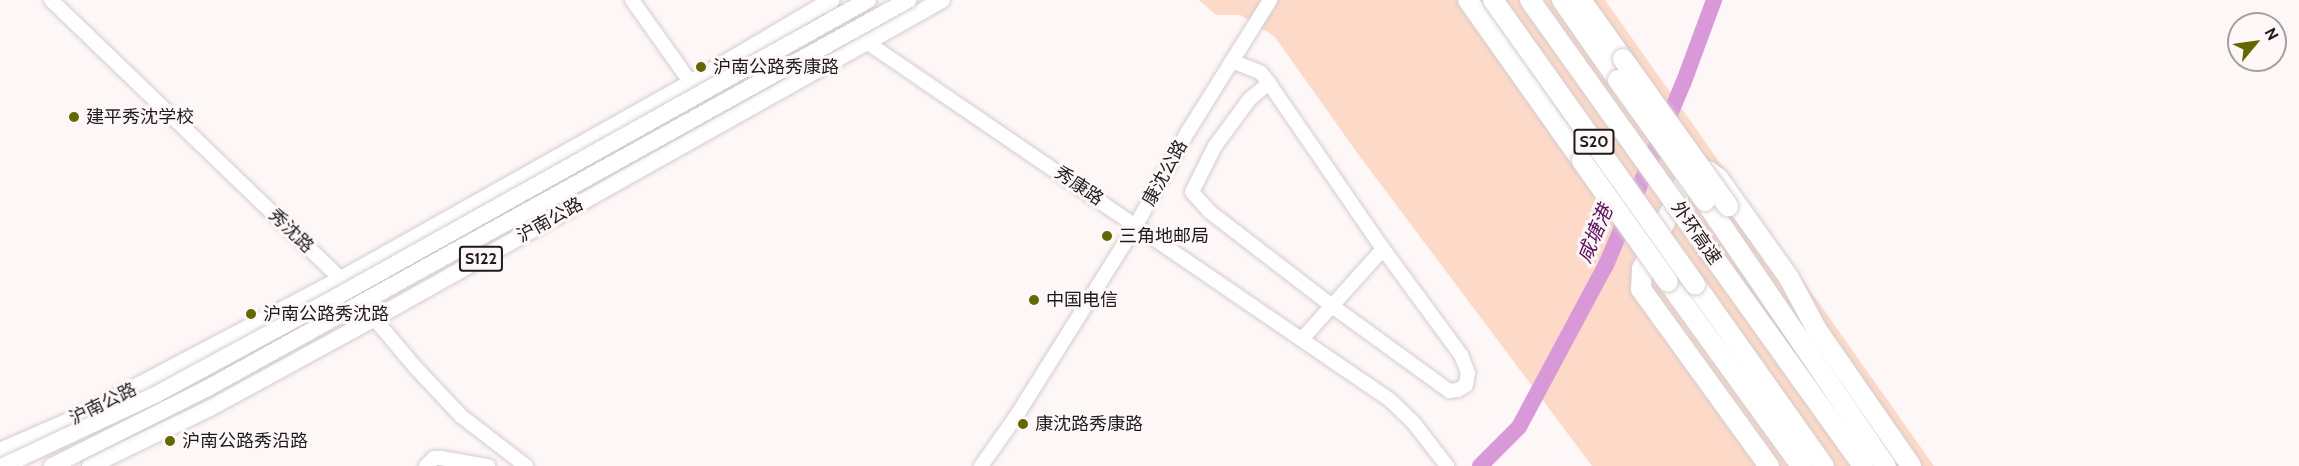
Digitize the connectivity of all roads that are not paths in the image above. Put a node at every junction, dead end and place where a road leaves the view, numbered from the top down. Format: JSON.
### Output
{"nodes":[{"id":1,"x":51,"y":0,"type":"edge"},
{"id":2,"x":632,"y":0,"type":"edge"},
{"id":3,"x":868,"y":0,"type":"edge"},
{"id":4,"x":908,"y":0,"type":"edge"},
{"id":5,"x":942,"y":0,"type":"edge"},
{"id":6,"x":1270,"y":0,"type":"edge"},
{"id":7,"x":1468,"y":0,"type":"edge"},
{"id":8,"x":1493,"y":0,"type":"edge"},
{"id":9,"x":1530,"y":0,"type":"edge"},
{"id":10,"x":1562,"y":0,"type":"edge"},
{"id":11,"x":1581,"y":0,"type":"edge"},
{"id":12,"x":825,"y":1,"type":"edge"},
{"id":13,"x":868,"y":43,"type":"junction"},
{"id":14,"x":1232,"y":62,"type":"junction"},
{"id":15,"x":691,"y":83,"type":"junction"},
{"id":16,"x":1269,"y":83,"type":"junction"},
{"id":17,"x":1136,"y":225,"type":"junction"},
{"id":18,"x":1383,"y":249,"type":"junction"},
{"id":19,"x":341,"y":279,"type":"junction"},
{"id":20,"x":1786,"y":289,"type":"junction"},
{"id":21,"x":1331,"y":305,"type":"junction"},
{"id":22,"x":1806,"y":311,"type":"junction"},
{"id":23,"x":375,"y":318,"type":"junction"},
{"id":24,"x":1699,"y":326,"type":"junction"},
{"id":25,"x":1302,"y":339,"type":"junction"},
{"id":26,"x":1814,"y":357,"type":"junction"},
{"id":27,"x":0,"y":451,"type":"edge"},
{"id":28,"x":1447,"y":465,"type":"edge"},
{"id":29,"x":3,"y":466,"type":"edge"},
{"id":30,"x":52,"y":466,"type":"edge"},
{"id":31,"x":90,"y":466,"type":"edge"},
{"id":32,"x":426,"y":466,"type":"edge"},
{"id":33,"x":488,"y":466,"type":"edge"},
{"id":34,"x":526,"y":466,"type":"edge"},
{"id":35,"x":981,"y":466,"type":"edge"},
{"id":36,"x":1769,"y":466,"type":"edge"},
{"id":37,"x":1777,"y":466,"type":"edge"},
{"id":38,"x":1801,"y":466,"type":"edge"},
{"id":39,"x":1824,"y":466,"type":"edge"},
{"id":40,"x":1863,"y":466,"type":"edge"},
{"id":41,"x":1886,"y":466,"type":"edge"},
{"id":42,"x":1911,"y":466,"type":"edge"}],
"edges":[{"from":1,"to":19,"type":"street","name":"秀沈路"},
{"from":2,"to":15,"type":"street"},
{"from":3,"to":29,"type":"main road","bridge":true},
{"from":4,"to":30,"type":"main road","bridge":true},
{"from":5,"to":13,"type":"main road","name":"沪南公路","number":"S122"},
{"from":6,"to":14,"type":"street","name":"康沈公路"},
{"from":7,"to":24,"type":"highway","bridge":true},
{"from":8,"to":39,"type":"highway","name":"外环高速","number":"S20","bridge":true},
{"from":9,"to":40,"type":"highway","name":"外环高速","number":"S20","bridge":true},
{"from":10,"to":26,"type":"highway","bridge":true},
{"from":11,"to":20,"type":"highway","bridge":true},
{"from":12,"to":13,"type":"street","name":"秀康路"},
{"from":12,"to":15,"type":"main road","name":"沪南公路"},
{"from":13,"to":17,"type":"street","name":"秀康路"},
{"from":13,"to":23,"type":"main road","name":"沪南公路","number":"S122"},
{"from":14,"to":16,"type":"street"},
{"from":14,"to":17,"type":"street","name":"康沈公路"},
{"from":15,"to":19,"type":"main road","name":"沪南公路"},
{"from":16,"to":18,"type":"street"},
{"from":16,"to":21,"type":"street"},
{"from":17,"to":25,"type":"street","name":"秀康路"},
{"from":17,"to":35,"type":"street","name":"康沈公路"},
{"from":18,"to":21,"type":"street"},
{"from":18,"to":21,"type":"street"},
{"from":19,"to":23,"type":"street","name":"秀沈路"},
{"from":19,"to":27,"type":"main road","name":"沪南公路"},
{"from":20,"to":22,"type":"highway"},
{"from":20,"to":26,"type":"highway"},
{"from":21,"to":25,"type":"street"},
{"from":22,"to":36,"type":"highway"},
{"from":22,"to":42,"type":"highway"},
{"from":23,"to":31,"type":"main road","name":"沪南公路","number":"S122"},
{"from":23,"to":34,"type":"street","name":"秀沈路"},
{"from":24,"to":37,"type":"highway"},
{"from":24,"to":38,"type":"highway"},
{"from":25,"to":28,"type":"street","name":"秀康路"},
{"from":26,"to":41,"type":"highway"},
{"from":32,"to":33,"type":"street"}]}
